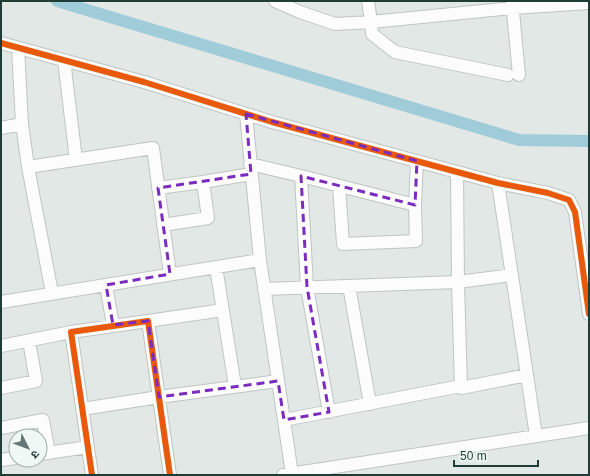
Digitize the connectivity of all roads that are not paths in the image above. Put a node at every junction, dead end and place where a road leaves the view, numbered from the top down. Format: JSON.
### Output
{"nodes":[{"id":1,"x":275,"y":1,"type":"edge"},
{"id":2,"x":368,"y":1,"type":"edge"},
{"id":3,"x":589,"y":3,"type":"edge"},
{"id":4,"x":512,"y":5,"type":"edge"},
{"id":5,"x":299,"y":7,"type":"edge"},
{"id":6,"x":371,"y":22,"type":"junction"},
{"id":7,"x":1,"y":43,"type":"edge"},
{"id":8,"x":18,"y":48,"type":"junction"},
{"id":9,"x":64,"y":60,"type":"junction"},
{"id":10,"x":246,"y":114,"type":"junction"},
{"id":11,"x":22,"y":124,"type":"junction"},
{"id":12,"x":1,"y":128,"type":"edge"},
{"id":13,"x":76,"y":160,"type":"junction"},
{"id":14,"x":417,"y":161,"type":"junction"},
{"id":15,"x":28,"y":167,"type":"junction"},
{"id":16,"x":251,"y":169,"type":"junction"},
{"id":17,"x":457,"y":172,"type":"junction"},
{"id":18,"x":301,"y":176,"type":"junction"},
{"id":19,"x":203,"y":182,"type":"junction"},
{"id":20,"x":498,"y":183,"type":"junction"},
{"id":21,"x":339,"y":186,"type":"junction"},
{"id":22,"x":158,"y":188,"type":"junction"},
{"id":23,"x":415,"y":205,"type":"junction"},
{"id":24,"x":163,"y":225,"type":"junction"},
{"id":25,"x":584,"y":247,"type":"edge"},
{"id":26,"x":260,"y":260,"type":"junction"},
{"id":27,"x":216,"y":267,"type":"junction"},
{"id":28,"x":170,"y":274,"type":"junction"},
{"id":29,"x":512,"y":275,"type":"junction"},
{"id":30,"x":458,"y":282,"type":"junction"},
{"id":31,"x":106,"y":285,"type":"junction"},
{"id":32,"x":348,"y":286,"type":"junction"},
{"id":33,"x":307,"y":287,"type":"junction"},
{"id":34,"x":264,"y":289,"type":"junction"},
{"id":35,"x":52,"y":293,"type":"junction"},
{"id":36,"x":1,"y":302,"type":"edge"},
{"id":37,"x":222,"y":310,"type":"junction"},
{"id":38,"x":589,"y":314,"type":"edge"},
{"id":39,"x":148,"y":321,"type":"junction"},
{"id":40,"x":113,"y":325,"type":"junction"},
{"id":41,"x":71,"y":332,"type":"junction"},
{"id":42,"x":29,"y":341,"type":"junction"},
{"id":43,"x":1,"y":346,"type":"edge"},
{"id":44,"x":527,"y":375,"type":"junction"},
{"id":45,"x":278,"y":381,"type":"junction"},
{"id":46,"x":235,"y":386,"type":"junction"},
{"id":47,"x":461,"y":386,"type":"junction"},
{"id":48,"x":1,"y":388,"type":"edge"},
{"id":49,"x":159,"y":397,"type":"junction"},
{"id":50,"x":370,"y":404,"type":"junction"},
{"id":51,"x":82,"y":409,"type":"junction"},
{"id":52,"x":329,"y":412,"type":"junction"},
{"id":53,"x":284,"y":420,"type":"junction"},
{"id":54,"x":1,"y":428,"type":"edge"},
{"id":55,"x":43,"y":428,"type":"edge"},
{"id":56,"x":589,"y":428,"type":"edge"},
{"id":57,"x":536,"y":436,"type":"junction"},
{"id":58,"x":88,"y":447,"type":"junction"},
{"id":59,"x":48,"y":453,"type":"edge"},
{"id":60,"x":287,"y":474,"type":"edge"},
{"id":61,"x":92,"y":475,"type":"edge"},
{"id":62,"x":170,"y":475,"type":"edge"}],
"edges":[{"from":1,"to":5,"type":"street"},
{"from":2,"to":6,"type":"street"},
{"from":3,"to":4,"type":"street"},
{"from":4,"to":6,"type":"street"},
{"from":4,"to":6,"type":"street"},
{"from":5,"to":6,"type":"street"},
{"from":7,"to":8,"type":"street"},
{"from":8,"to":9,"type":"street"},
{"from":8,"to":11,"type":"street"},
{"from":9,"to":10,"type":"street"},
{"from":9,"to":13,"type":"street"},
{"from":10,"to":14,"type":"street"},
{"from":10,"to":16,"type":"street"},
{"from":11,"to":12,"type":"street"},
{"from":11,"to":15,"type":"street"},
{"from":13,"to":15,"type":"street"},
{"from":13,"to":22,"type":"street"},
{"from":14,"to":17,"type":"street"},
{"from":14,"to":23,"type":"street"},
{"from":15,"to":35,"type":"street"},
{"from":16,"to":18,"type":"street"},
{"from":16,"to":19,"type":"street"},
{"from":16,"to":26,"type":"street"},
{"from":17,"to":20,"type":"street"},
{"from":17,"to":30,"type":"street"},
{"from":18,"to":21,"type":"street"},
{"from":18,"to":33,"type":"street"},
{"from":19,"to":22,"type":"street"},
{"from":19,"to":24,"type":"street"},
{"from":20,"to":25,"type":"street"},
{"from":20,"to":29,"type":"street"},
{"from":21,"to":23,"type":"street"},
{"from":21,"to":23,"type":"street"},
{"from":22,"to":24,"type":"street"},
{"from":24,"to":28,"type":"street"},
{"from":25,"to":38,"type":"street"},
{"from":26,"to":27,"type":"street"},
{"from":26,"to":34,"type":"street"},
{"from":27,"to":28,"type":"street"},
{"from":27,"to":37,"type":"street"},
{"from":28,"to":31,"type":"street"},
{"from":29,"to":30,"type":"street"},
{"from":29,"to":44,"type":"street"},
{"from":30,"to":32,"type":"street"},
{"from":30,"to":47,"type":"street"},
{"from":31,"to":35,"type":"street"},
{"from":31,"to":40,"type":"street"},
{"from":32,"to":33,"type":"street"},
{"from":32,"to":50,"type":"street"},
{"from":33,"to":34,"type":"street"},
{"from":33,"to":52,"type":"street"},
{"from":34,"to":45,"type":"street"},
{"from":35,"to":36,"type":"street"},
{"from":37,"to":39,"type":"street"},
{"from":37,"to":46,"type":"street"},
{"from":39,"to":40,"type":"street"},
{"from":39,"to":49,"type":"street"},
{"from":40,"to":41,"type":"street"},
{"from":41,"to":42,"type":"street"},
{"from":41,"to":51,"type":"street"},
{"from":42,"to":43,"type":"street"},
{"from":42,"to":48,"type":"street"},
{"from":44,"to":47,"type":"street"},
{"from":44,"to":57,"type":"street"},
{"from":45,"to":46,"type":"street"},
{"from":45,"to":53,"type":"street"},
{"from":46,"to":49,"type":"street"},
{"from":47,"to":50,"type":"street"},
{"from":49,"to":51,"type":"street"},
{"from":49,"to":62,"type":"street"},
{"from":50,"to":52,"type":"street"},
{"from":51,"to":58,"type":"street"},
{"from":52,"to":53,"type":"street"},
{"from":53,"to":60,"type":"street"},
{"from":54,"to":55,"type":"street"},
{"from":56,"to":57,"type":"street"},
{"from":57,"to":60,"type":"street"},
{"from":58,"to":59,"type":"street"},
{"from":58,"to":61,"type":"street"}]}
